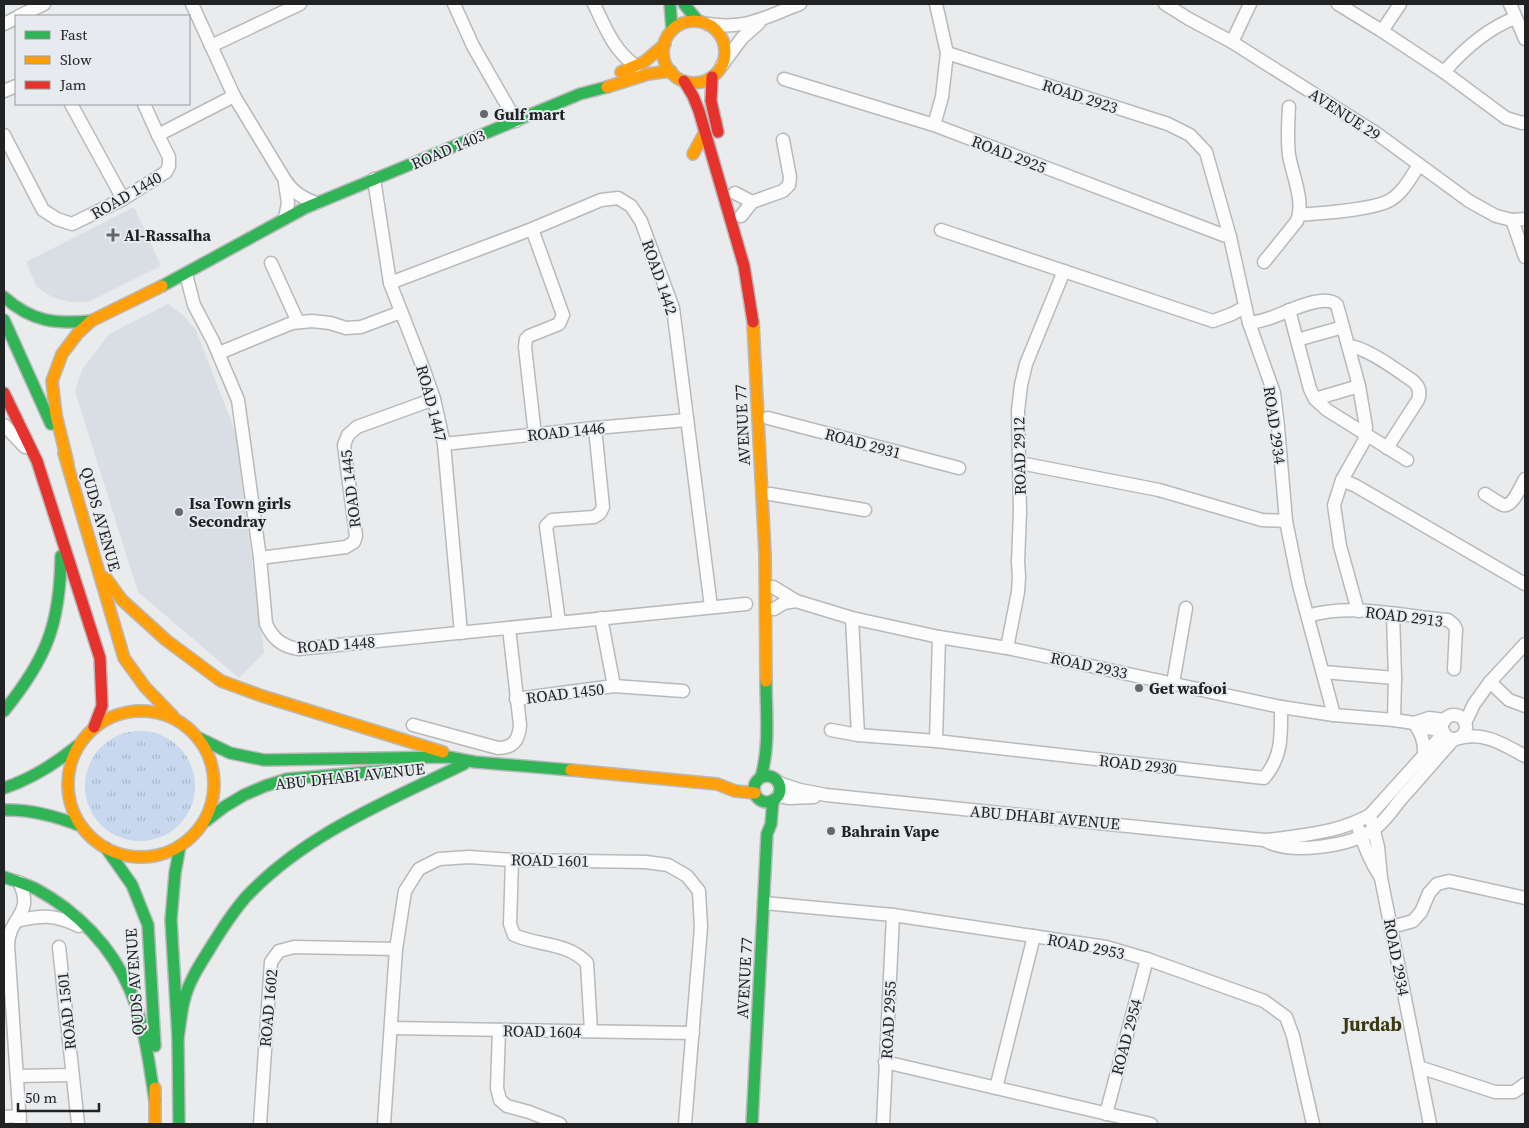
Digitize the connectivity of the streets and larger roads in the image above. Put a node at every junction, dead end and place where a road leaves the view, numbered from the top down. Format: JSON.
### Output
{"nodes":[{"id":1,"x":44,"y":4,"type":"edge"},
{"id":2,"x":192,"y":4,"type":"edge"},
{"id":3,"x":300,"y":4,"type":"edge"},
{"id":4,"x":454,"y":4,"type":"edge"},
{"id":5,"x":670,"y":4,"type":"edge"},
{"id":6,"x":684,"y":4,"type":"edge"},
{"id":7,"x":800,"y":4,"type":"edge"},
{"id":8,"x":936,"y":4,"type":"edge"},
{"id":9,"x":1165,"y":4,"type":"edge"},
{"id":10,"x":1250,"y":4,"type":"edge"},
{"id":11,"x":1338,"y":4,"type":"edge"},
{"id":12,"x":1400,"y":4,"type":"edge"},
{"id":13,"x":1510,"y":4,"type":"edge"},
{"id":14,"x":599,"y":5,"type":"edge"},
{"id":15,"x":22,"y":15,"type":"edge"},
{"id":16,"x":768,"y":17,"type":"junction"},
{"id":17,"x":1515,"y":18,"type":"junction"},
{"id":18,"x":703,"y":23,"type":"junction"},
{"id":19,"x":672,"y":30,"type":"junction"},
{"id":20,"x":1382,"y":31,"type":"junction"},
{"id":21,"x":1525,"y":39,"type":"edge"},
{"id":22,"x":1232,"y":42,"type":"junction"},
{"id":23,"x":665,"y":44,"type":"junction"},
{"id":24,"x":614,"y":45,"type":"junction"},
{"id":25,"x":211,"y":46,"type":"junction"},
{"id":26,"x":947,"y":53,"type":"junction"},
{"id":27,"x":722,"y":65,"type":"junction"},
{"id":28,"x":636,"y":66,"type":"junction"},
{"id":29,"x":671,"y":71,"type":"junction"},
{"id":30,"x":1444,"y":72,"type":"junction"},
{"id":31,"x":615,"y":75,"type":"junction"},
{"id":32,"x":712,"y":77,"type":"junction"},
{"id":33,"x":784,"y":79,"type":"dead end"},
{"id":34,"x":684,"y":80,"type":"junction"},
{"id":35,"x":580,"y":94,"type":"junction"},
{"id":36,"x":234,"y":96,"type":"junction"},
{"id":37,"x":72,"y":105,"type":"edge"},
{"id":38,"x":144,"y":105,"type":"edge"},
{"id":39,"x":1289,"y":107,"type":"dead end"},
{"id":40,"x":516,"y":121,"type":"junction"},
{"id":41,"x":1525,"y":122,"type":"edge"},
{"id":42,"x":934,"y":125,"type":"junction"},
{"id":43,"x":705,"y":132,"type":"junction"},
{"id":44,"x":4,"y":135,"type":"edge"},
{"id":45,"x":158,"y":135,"type":"junction"},
{"id":46,"x":783,"y":140,"type":"dead end"},
{"id":47,"x":722,"y":144,"type":"dead end"},
{"id":48,"x":1206,"y":152,"type":"joint"},
{"id":49,"x":693,"y":154,"type":"dead end"},
{"id":50,"x":1419,"y":165,"type":"junction"},
{"id":51,"x":374,"y":179,"type":"junction"},
{"id":52,"x":285,"y":180,"type":"junction"},
{"id":53,"x":734,"y":189,"type":"joint"},
{"id":54,"x":123,"y":199,"type":"junction"},
{"id":55,"x":752,"y":202,"type":"junction"},
{"id":56,"x":316,"y":203,"type":"junction"},
{"id":57,"x":1300,"y":215,"type":"junction"},
{"id":58,"x":741,"y":216,"type":"junction"},
{"id":59,"x":285,"y":218,"type":"junction"},
{"id":60,"x":1519,"y":220,"type":"edge"},
{"id":61,"x":532,"y":229,"type":"junction"},
{"id":62,"x":941,"y":230,"type":"dead end"},
{"id":63,"x":1230,"y":237,"type":"junction"},
{"id":64,"x":1525,"y":257,"type":"edge"},
{"id":65,"x":1264,"y":262,"type":"dead end"},
{"id":66,"x":271,"y":263,"type":"dead end"},
{"id":67,"x":1064,"y":271,"type":"junction"},
{"id":68,"x":186,"y":274,"type":"junction"},
{"id":69,"x":172,"y":281,"type":"junction"},
{"id":70,"x":390,"y":283,"type":"junction"},
{"id":71,"x":4,"y":297,"type":"edge"},
{"id":72,"x":194,"y":305,"type":"junction"},
{"id":73,"x":1244,"y":307,"type":"junction"},
{"id":74,"x":1289,"y":310,"type":"junction"},
{"id":75,"x":401,"y":312,"type":"junction"},
{"id":76,"x":4,"y":320,"type":"edge"},
{"id":77,"x":91,"y":321,"type":"junction"},
{"id":78,"x":298,"y":322,"type":"junction"},
{"id":79,"x":1249,"y":323,"type":"junction"},
{"id":80,"x":1343,"y":327,"type":"junction"},
{"id":81,"x":1297,"y":340,"type":"junction"},
{"id":82,"x":1348,"y":346,"type":"junction"},
{"id":83,"x":219,"y":353,"type":"junction"},
{"id":84,"x":1359,"y":386,"type":"junction"},
{"id":85,"x":4,"y":393,"type":"edge"},
{"id":86,"x":434,"y":399,"type":"junction"},
{"id":87,"x":1315,"y":399,"type":"junction"},
{"id":88,"x":768,"y":418,"type":"junction"},
{"id":89,"x":687,"y":420,"type":"junction"},
{"id":90,"x":4,"y":426,"type":"edge"},
{"id":91,"x":595,"y":428,"type":"junction"},
{"id":92,"x":535,"y":435,"type":"junction"},
{"id":93,"x":1366,"y":435,"type":"junction"},
{"id":94,"x":444,"y":444,"type":"junction"},
{"id":95,"x":1386,"y":448,"type":"junction"},
{"id":96,"x":37,"y":460,"type":"junction"},
{"id":97,"x":1407,"y":460,"type":"dead end"},
{"id":98,"x":1020,"y":463,"type":"junction"},
{"id":99,"x":68,"y":464,"type":"junction"},
{"id":100,"x":959,"y":468,"type":"dead end"},
{"id":101,"x":1525,"y":479,"type":"edge"},
{"id":102,"x":1342,"y":480,"type":"junction"},
{"id":103,"x":770,"y":494,"type":"junction"},
{"id":104,"x":1485,"y":494,"type":"dead end"},
{"id":105,"x":865,"y":510,"type":"dead end"},
{"id":106,"x":1286,"y":521,"type":"junction"},
{"id":107,"x":57,"y":525,"type":"junction"},
{"id":108,"x":260,"y":558,"type":"junction"},
{"id":109,"x":98,"y":568,"type":"junction"},
{"id":110,"x":1525,"y":584,"type":"edge"},
{"id":111,"x":769,"y":589,"type":"junction"},
{"id":112,"x":796,"y":601,"type":"junction"},
{"id":113,"x":746,"y":604,"type":"junction"},
{"id":114,"x":711,"y":607,"type":"junction"},
{"id":115,"x":1186,"y":608,"type":"dead end"},
{"id":116,"x":1358,"y":611,"type":"junction"},
{"id":117,"x":769,"y":612,"type":"junction"},
{"id":118,"x":1393,"y":614,"type":"junction"},
{"id":119,"x":1308,"y":616,"type":"junction"},
{"id":120,"x":601,"y":618,"type":"junction"},
{"id":121,"x":852,"y":618,"type":"junction"},
{"id":122,"x":559,"y":622,"type":"junction"},
{"id":123,"x":509,"y":628,"type":"junction"},
{"id":124,"x":461,"y":633,"type":"junction"},
{"id":125,"x":939,"y":637,"type":"junction"},
{"id":126,"x":1525,"y":644,"type":"edge"},
{"id":127,"x":1007,"y":648,"type":"junction"},
{"id":128,"x":1454,"y":669,"type":"dead end"},
{"id":129,"x":1323,"y":672,"type":"junction"},
{"id":130,"x":1395,"y":678,"type":"junction"},
{"id":131,"x":1490,"y":682,"type":"junction"},
{"id":132,"x":1173,"y":683,"type":"junction"},
{"id":133,"x":614,"y":686,"type":"junction"},
{"id":134,"x":683,"y":691,"type":"dead end"},
{"id":135,"x":516,"y":699,"type":"junction"},
{"id":136,"x":1525,"y":706,"type":"edge"},
{"id":137,"x":1282,"y":707,"type":"junction"},
{"id":138,"x":4,"y":711,"type":"edge"},
{"id":139,"x":1334,"y":715,"type":"junction"},
{"id":140,"x":176,"y":719,"type":"junction"},
{"id":141,"x":1394,"y":720,"type":"junction"},
{"id":142,"x":1414,"y":723,"type":"junction"},
{"id":143,"x":414,"y":725,"type":"dead end"},
{"id":144,"x":94,"y":726,"type":"junction"},
{"id":145,"x":1454,"y":728,"type":"junction"},
{"id":146,"x":831,"y":730,"type":"dead end"},
{"id":147,"x":858,"y":735,"type":"junction"},
{"id":148,"x":199,"y":738,"type":"junction"},
{"id":149,"x":936,"y":741,"type":"junction"},
{"id":150,"x":78,"y":746,"type":"junction"},
{"id":151,"x":1525,"y":756,"type":"edge"},
{"id":152,"x":1428,"y":759,"type":"junction"},
{"id":153,"x":467,"y":762,"type":"junction"},
{"id":154,"x":776,"y":780,"type":"junction"},
{"id":155,"x":717,"y":784,"type":"junction"},
{"id":156,"x":753,"y":785,"type":"junction"},
{"id":157,"x":4,"y":788,"type":"edge"},
{"id":158,"x":826,"y":795,"type":"junction"},
{"id":159,"x":775,"y":798,"type":"junction"},
{"id":160,"x":4,"y":810,"type":"edge"},
{"id":161,"x":1370,"y":815,"type":"junction"},
{"id":162,"x":205,"y":822,"type":"junction"},
{"id":163,"x":1356,"y":822,"type":"junction"},
{"id":164,"x":81,"y":826,"type":"junction"},
{"id":165,"x":1374,"y":830,"type":"junction"},
{"id":166,"x":767,"y":834,"type":"junction"},
{"id":167,"x":1362,"y":837,"type":"junction"},
{"id":168,"x":1264,"y":840,"type":"junction"},
{"id":169,"x":180,"y":846,"type":"junction"},
{"id":170,"x":106,"y":848,"type":"junction"},
{"id":171,"x":512,"y":860,"type":"junction"},
{"id":172,"x":4,"y":878,"type":"edge"},
{"id":173,"x":1381,"y":878,"type":"junction"},
{"id":174,"x":19,"y":882,"type":"junction"},
{"id":175,"x":1525,"y":898,"type":"edge"},
{"id":176,"x":764,"y":903,"type":"junction"},
{"id":177,"x":893,"y":915,"type":"junction"},
{"id":178,"x":16,"y":921,"type":"junction"},
{"id":179,"x":1392,"y":927,"type":"junction"},
{"id":180,"x":92,"y":932,"type":"junction"},
{"id":181,"x":1034,"y":936,"type":"junction"},
{"id":182,"x":6,"y":938,"type":"edge"},
{"id":183,"x":59,"y":947,"type":"dead end"},
{"id":184,"x":396,"y":949,"type":"junction"},
{"id":185,"x":1147,"y":959,"type":"junction"},
{"id":186,"x":9,"y":1028,"type":"edge"},
{"id":187,"x":391,"y":1028,"type":"junction"},
{"id":188,"x":499,"y":1030,"type":"junction"},
{"id":189,"x":591,"y":1031,"type":"junction"},
{"id":190,"x":693,"y":1033,"type":"junction"},
{"id":191,"x":178,"y":1038,"type":"junction"},
{"id":192,"x":885,"y":1062,"type":"junction"},
{"id":193,"x":1419,"y":1067,"type":"junction"},
{"id":194,"x":72,"y":1074,"type":"junction"},
{"id":195,"x":17,"y":1076,"type":"junction"},
{"id":196,"x":1525,"y":1084,"type":"edge"},
{"id":197,"x":996,"y":1088,"type":"junction"},
{"id":198,"x":155,"y":1101,"type":"junction"},
{"id":199,"x":1106,"y":1114,"type":"junction"},
{"id":200,"x":4,"y":1117,"type":"edge"},
{"id":201,"x":20,"y":1120,"type":"edge"},
{"id":202,"x":78,"y":1124,"type":"edge"},
{"id":203,"x":156,"y":1124,"type":"edge"},
{"id":204,"x":179,"y":1124,"type":"edge"},
{"id":205,"x":260,"y":1124,"type":"edge"},
{"id":206,"x":384,"y":1124,"type":"edge"},
{"id":207,"x":560,"y":1124,"type":"edge"},
{"id":208,"x":685,"y":1124,"type":"edge"},
{"id":209,"x":752,"y":1124,"type":"edge"},
{"id":210,"x":883,"y":1124,"type":"edge"},
{"id":211,"x":1151,"y":1124,"type":"edge"},
{"id":212,"x":1313,"y":1124,"type":"edge"},
{"id":213,"x":1430,"y":1124,"type":"edge"}],
"edges":[{"from":1,"to":15,"type":"street"},
{"from":2,"to":25,"type":"street"},
{"from":3,"to":25,"type":"street"},
{"from":4,"to":40,"type":"street"},
{"from":5,"to":19,"type":"street"},
{"from":6,"to":18,"type":"street"},
{"from":7,"to":16,"type":"street"},
{"from":8,"to":26,"type":"street"},
{"from":9,"to":22,"type":"street","name":"AVENUE 29"},
{"from":10,"to":22,"type":"street"},
{"from":11,"to":20,"type":"street"},
{"from":12,"to":20,"type":"street"},
{"from":13,"to":17,"type":"street"},
{"from":14,"to":24,"type":"street"},
{"from":16,"to":18,"type":"street"},
{"from":16,"to":27,"type":"street"},
{"from":17,"to":21,"type":"street"},
{"from":17,"to":30,"type":"street"},
{"from":18,"to":19,"type":"street"},
{"from":18,"to":27,"type":"street"},
{"from":19,"to":23,"type":"street"},
{"from":20,"to":30,"type":"street"},
{"from":22,"to":50,"type":"street","name":"AVENUE 29"},
{"from":23,"to":28,"type":"street","name":"ROAD 1403"},
{"from":23,"to":29,"type":"street"},
{"from":24,"to":28,"type":"street"},
{"from":24,"to":31,"type":"street"},
{"from":25,"to":36,"type":"street"},
{"from":26,"to":42,"type":"street"},
{"from":26,"to":48,"type":"street","name":"ROAD 2923"},
{"from":27,"to":32,"type":"street"},
{"from":28,"to":31,"type":"street","name":"ROAD 1403"},
{"from":29,"to":34,"type":"street"},
{"from":29,"to":35,"type":"street","name":"ROAD 1403"},
{"from":30,"to":41,"type":"street"},
{"from":31,"to":35,"type":"street","name":"ROAD 1403"},
{"from":32,"to":34,"type":"street"},
{"from":32,"to":47,"type":"street"},
{"from":33,"to":42,"type":"street","name":"ROAD 2925"},
{"from":34,"to":43,"type":"street","name":"AVENUE 77"},
{"from":35,"to":40,"type":"street","name":"ROAD 1403"},
{"from":36,"to":45,"type":"street"},
{"from":36,"to":52,"type":"street"},
{"from":37,"to":54,"type":"street"},
{"from":38,"to":45,"type":"street","name":"ROAD 1440"},
{"from":39,"to":57,"type":"street"},
{"from":40,"to":51,"type":"street","name":"ROAD 1403"},
{"from":42,"to":63,"type":"street","name":"ROAD 2925"},
{"from":43,"to":49,"type":"street"},
{"from":43,"to":111,"type":"street","name":"AVENUE 77"},
{"from":44,"to":54,"type":"street","name":"ROAD 1440"},
{"from":45,"to":54,"type":"street","name":"ROAD 1440"},
{"from":46,"to":55,"type":"street"},
{"from":48,"to":63,"type":"street","name":"ROAD 2934"},
{"from":50,"to":57,"type":"street"},
{"from":50,"to":60,"type":"street","name":"AVENUE 29"},
{"from":51,"to":56,"type":"street","name":"ROAD 1403"},
{"from":51,"to":70,"type":"street","name":"ROAD 1447"},
{"from":52,"to":56,"type":"street"},
{"from":52,"to":59,"type":"street"},
{"from":53,"to":55,"type":"street"},
{"from":53,"to":58,"type":"street","name":"AVENUE 77"},
{"from":55,"to":58,"type":"street"},
{"from":56,"to":59,"type":"street","name":"ROAD 1403"},
{"from":57,"to":65,"type":"street"},
{"from":58,"to":88,"type":"street","name":"AVENUE 77"},
{"from":59,"to":68,"type":"street","name":"ROAD 1403"},
{"from":60,"to":64,"type":"street"},
{"from":61,"to":70,"type":"street","name":"ROAD 1442"},
{"from":61,"to":89,"type":"street","name":"ROAD 1442"},
{"from":61,"to":92,"type":"street"},
{"from":62,"to":67,"type":"street"},
{"from":63,"to":73,"type":"street","name":"ROAD 2934"},
{"from":66,"to":78,"type":"street"},
{"from":67,"to":73,"type":"street"},
{"from":67,"to":98,"type":"street","name":"ROAD 2912"},
{"from":68,"to":69,"type":"street","name":"ROAD 1403"},
{"from":68,"to":72,"type":"street","name":"ROAD 1448"},
{"from":69,"to":72,"type":"street","name":"ROAD 1448"},
{"from":69,"to":77,"type":"street","name":"ROAD 1403"},
{"from":70,"to":75,"type":"street","name":"ROAD 1447"},
{"from":71,"to":77,"type":"street","name":"ROAD 1403"},
{"from":72,"to":83,"type":"street","name":"ROAD 1448"},
{"from":73,"to":79,"type":"street","name":"ROAD 2934"},
{"from":74,"to":79,"type":"street"},
{"from":74,"to":80,"type":"street"},
{"from":74,"to":81,"type":"street"},
{"from":75,"to":78,"type":"street"},
{"from":75,"to":86,"type":"street","name":"ROAD 1447"},
{"from":76,"to":99,"type":"street","name":"QUDS AVENUE"},
{"from":77,"to":99,"type":"street","name":"ROAD 1403"},
{"from":78,"to":83,"type":"street"},
{"from":79,"to":106,"type":"street","name":"ROAD 2934"},
{"from":80,"to":81,"type":"street"},
{"from":80,"to":82,"type":"street"},
{"from":81,"to":87,"type":"street"},
{"from":82,"to":84,"type":"street"},
{"from":82,"to":95,"type":"street"},
{"from":83,"to":108,"type":"street","name":"ROAD 1448"},
{"from":84,"to":87,"type":"street"},
{"from":84,"to":93,"type":"street"},
{"from":85,"to":96,"type":"street"},
{"from":86,"to":94,"type":"street","name":"ROAD 1447"},
{"from":86,"to":108,"type":"street","name":"ROAD 1445"},
{"from":87,"to":93,"type":"street"},
{"from":88,"to":100,"type":"street","name":"ROAD 2931"},
{"from":88,"to":103,"type":"street","name":"AVENUE 77"},
{"from":89,"to":91,"type":"street","name":"ROAD 1446"},
{"from":89,"to":114,"type":"street","name":"ROAD 1442"},
{"from":90,"to":96,"type":"street"},
{"from":91,"to":92,"type":"street","name":"ROAD 1446"},
{"from":91,"to":122,"type":"street"},
{"from":92,"to":94,"type":"street","name":"ROAD 1446"},
{"from":93,"to":95,"type":"street"},
{"from":93,"to":102,"type":"street"},
{"from":94,"to":124,"type":"street","name":"ROAD 1447"},
{"from":95,"to":97,"type":"street"},
{"from":96,"to":107,"type":"street"},
{"from":98,"to":106,"type":"street"},
{"from":98,"to":127,"type":"street","name":"ROAD 2912"},
{"from":99,"to":109,"type":"street","name":"QUDS AVENUE"},
{"from":101,"to":104,"type":"street"},
{"from":102,"to":110,"type":"street"},
{"from":102,"to":116,"type":"street"},
{"from":103,"to":105,"type":"street"},
{"from":103,"to":111,"type":"street","name":"AVENUE 77"},
{"from":106,"to":119,"type":"street","name":"ROAD 2934"},
{"from":107,"to":138,"type":"street"},
{"from":107,"to":144,"type":"street"},
{"from":108,"to":124,"type":"street","name":"ROAD 1448"},
{"from":109,"to":140,"type":"street","name":"QUDS AVENUE"},
{"from":109,"to":153,"type":"street"},
{"from":111,"to":112,"type":"street","name":"ROAD 2933"},
{"from":111,"to":113,"type":"street","name":"ROAD 1448"},
{"from":111,"to":117,"type":"street","name":"AVENUE 77"},
{"from":112,"to":117,"type":"street"},
{"from":112,"to":121,"type":"street","name":"ROAD 2933"},
{"from":113,"to":114,"type":"street","name":"ROAD 1448"},
{"from":113,"to":117,"type":"street"},
{"from":114,"to":120,"type":"street","name":"ROAD 1448"},
{"from":115,"to":132,"type":"street"},
{"from":116,"to":118,"type":"street","name":"ROAD 2913"},
{"from":116,"to":119,"type":"street","name":"ROAD 2913"},
{"from":117,"to":154,"type":"street","name":"AVENUE 77"},
{"from":117,"to":156,"type":"street","name":"AVENUE 77"},
{"from":118,"to":128,"type":"street","name":"ROAD 2913"},
{"from":118,"to":130,"type":"street"},
{"from":119,"to":129,"type":"street","name":"ROAD 2934"},
{"from":120,"to":122,"type":"street","name":"ROAD 1448"},
{"from":120,"to":133,"type":"street","name":"ROAD 1450"},
{"from":121,"to":125,"type":"street","name":"ROAD 2933"},
{"from":121,"to":147,"type":"street"},
{"from":122,"to":123,"type":"street","name":"ROAD 1448"},
{"from":123,"to":124,"type":"street","name":"ROAD 1448"},
{"from":123,"to":135,"type":"street","name":"ROAD 1450"},
{"from":125,"to":127,"type":"street","name":"ROAD 2933"},
{"from":125,"to":149,"type":"street"},
{"from":126,"to":131,"type":"street","name":"ABU DHABI AVENUE"},
{"from":127,"to":132,"type":"street","name":"ROAD 2933"},
{"from":129,"to":130,"type":"street"},
{"from":129,"to":139,"type":"street","name":"ROAD 2934"},
{"from":130,"to":141,"type":"street"},
{"from":131,"to":136,"type":"street"},
{"from":131,"to":145,"type":"street","name":"ABU DHABI AVENUE"},
{"from":132,"to":137,"type":"street","name":"ROAD 2933"},
{"from":133,"to":134,"type":"street","name":"ROAD 1450"},
{"from":133,"to":135,"type":"street","name":"ROAD 1450"},
{"from":135,"to":143,"type":"street","name":"ROAD 1450"},
{"from":137,"to":139,"type":"street","name":"ROAD 2933"},
{"from":137,"to":149,"type":"street","name":"ROAD 2930"},
{"from":139,"to":141,"type":"street","name":"ROAD 2933"},
{"from":140,"to":144,"type":"street"},
{"from":140,"to":148,"type":"street"},
{"from":141,"to":142,"type":"street","name":"ROAD 2933"},
{"from":142,"to":145,"type":"street","name":"ROAD 2933"},
{"from":142,"to":152,"type":"street"},
{"from":144,"to":150,"type":"street"},
{"from":145,"to":151,"type":"street"},
{"from":145,"to":152,"type":"street","name":"ABU DHABI AVENUE"},
{"from":146,"to":147,"type":"street","name":"ROAD 2930"},
{"from":147,"to":149,"type":"street","name":"ROAD 2930"},
{"from":148,"to":153,"type":"street","name":"ABU DHABI AVENUE"},
{"from":148,"to":162,"type":"street"},
{"from":150,"to":157,"type":"street"},
{"from":150,"to":164,"type":"street"},
{"from":152,"to":161,"type":"street","name":"ABU DHABI AVENUE"},
{"from":152,"to":165,"type":"street","name":"ABU DHABI AVENUE"},
{"from":153,"to":155,"type":"street","name":"ABU DHABI AVENUE"},
{"from":153,"to":162,"type":"street","name":"ABU DHABI AVENUE"},
{"from":153,"to":191,"type":"street"},
{"from":154,"to":156,"type":"street"},
{"from":154,"to":158,"type":"street","name":"ABU DHABI AVENUE"},
{"from":154,"to":159,"type":"street"},
{"from":155,"to":156,"type":"street","name":"ABU DHABI AVENUE"},
{"from":155,"to":156,"type":"street","name":"ABU DHABI AVENUE"},
{"from":156,"to":159,"type":"street"},
{"from":156,"to":166,"type":"street","name":"AVENUE 77"},
{"from":158,"to":159,"type":"street","name":"ABU DHABI AVENUE"},
{"from":158,"to":168,"type":"street","name":"ABU DHABI AVENUE"},
{"from":159,"to":166,"type":"street","name":"AVENUE 77"},
{"from":160,"to":164,"type":"street"},
{"from":161,"to":163,"type":"street","name":"ABU DHABI AVENUE"},
{"from":161,"to":165,"type":"street","name":"ROAD 2934"},
{"from":162,"to":169,"type":"street"},
{"from":163,"to":167,"type":"street","name":"ROAD 2934"},
{"from":163,"to":168,"type":"street","name":"ABU DHABI AVENUE"},
{"from":164,"to":170,"type":"street"},
{"from":165,"to":167,"type":"street","name":"ABU DHABI AVENUE"},
{"from":165,"to":173,"type":"street","name":"ROAD 2934"},
{"from":166,"to":176,"type":"street","name":"AVENUE 77"},
{"from":167,"to":168,"type":"street","name":"ABU DHABI AVENUE"},
{"from":167,"to":173,"type":"street","name":"ROAD 2934"},
{"from":169,"to":170,"type":"street"},
{"from":169,"to":191,"type":"street"},
{"from":170,"to":198,"type":"street","name":"QUDS AVENUE"},
{"from":171,"to":184,"type":"street","name":"ROAD 1601"},
{"from":171,"to":189,"type":"street"},
{"from":171,"to":190,"type":"street","name":"ROAD 1601"},
{"from":172,"to":174,"type":"street"},
{"from":173,"to":179,"type":"street","name":"ROAD 2934"},
{"from":174,"to":178,"type":"street"},
{"from":174,"to":180,"type":"street"},
{"from":175,"to":179,"type":"street"},
{"from":176,"to":177,"type":"street","name":"ROAD 2953"},
{"from":176,"to":209,"type":"street","name":"AVENUE 77"},
{"from":177,"to":181,"type":"street","name":"ROAD 2953"},
{"from":177,"to":192,"type":"street","name":"ROAD 2955"},
{"from":178,"to":180,"type":"street"},
{"from":178,"to":182,"type":"street"},
{"from":179,"to":193,"type":"street","name":"ROAD 2934"},
{"from":180,"to":198,"type":"street"},
{"from":181,"to":185,"type":"street","name":"ROAD 2953"},
{"from":181,"to":197,"type":"street"},
{"from":182,"to":186,"type":"street"},
{"from":183,"to":194,"type":"street","name":"ROAD 1501"},
{"from":184,"to":187,"type":"street","name":"ROAD 1601"},
{"from":184,"to":205,"type":"street","name":"ROAD 1602"},
{"from":185,"to":199,"type":"street","name":"ROAD 2954"},
{"from":185,"to":212,"type":"street","name":"ROAD 2953"},
{"from":186,"to":195,"type":"street"},
{"from":187,"to":188,"type":"street","name":"ROAD 1604"},
{"from":187,"to":206,"type":"street","name":"ROAD 1601"},
{"from":188,"to":189,"type":"street","name":"ROAD 1604"},
{"from":188,"to":207,"type":"street"},
{"from":189,"to":190,"type":"street","name":"ROAD 1604"},
{"from":190,"to":208,"type":"street","name":"ROAD 1601"},
{"from":191,"to":204,"type":"street"},
{"from":192,"to":197,"type":"street"},
{"from":192,"to":210,"type":"street","name":"ROAD 2955"},
{"from":193,"to":196,"type":"street"},
{"from":193,"to":213,"type":"street","name":"ROAD 2934"},
{"from":194,"to":195,"type":"street","name":"ROAD 1501"},
{"from":194,"to":202,"type":"street","name":"ROAD 1501"},
{"from":195,"to":201,"type":"street"},
{"from":197,"to":199,"type":"street"},
{"from":198,"to":203,"type":"street","name":"QUDS AVENUE"},
{"from":199,"to":211,"type":"street"},
{"from":200,"to":201,"type":"street"}]}
